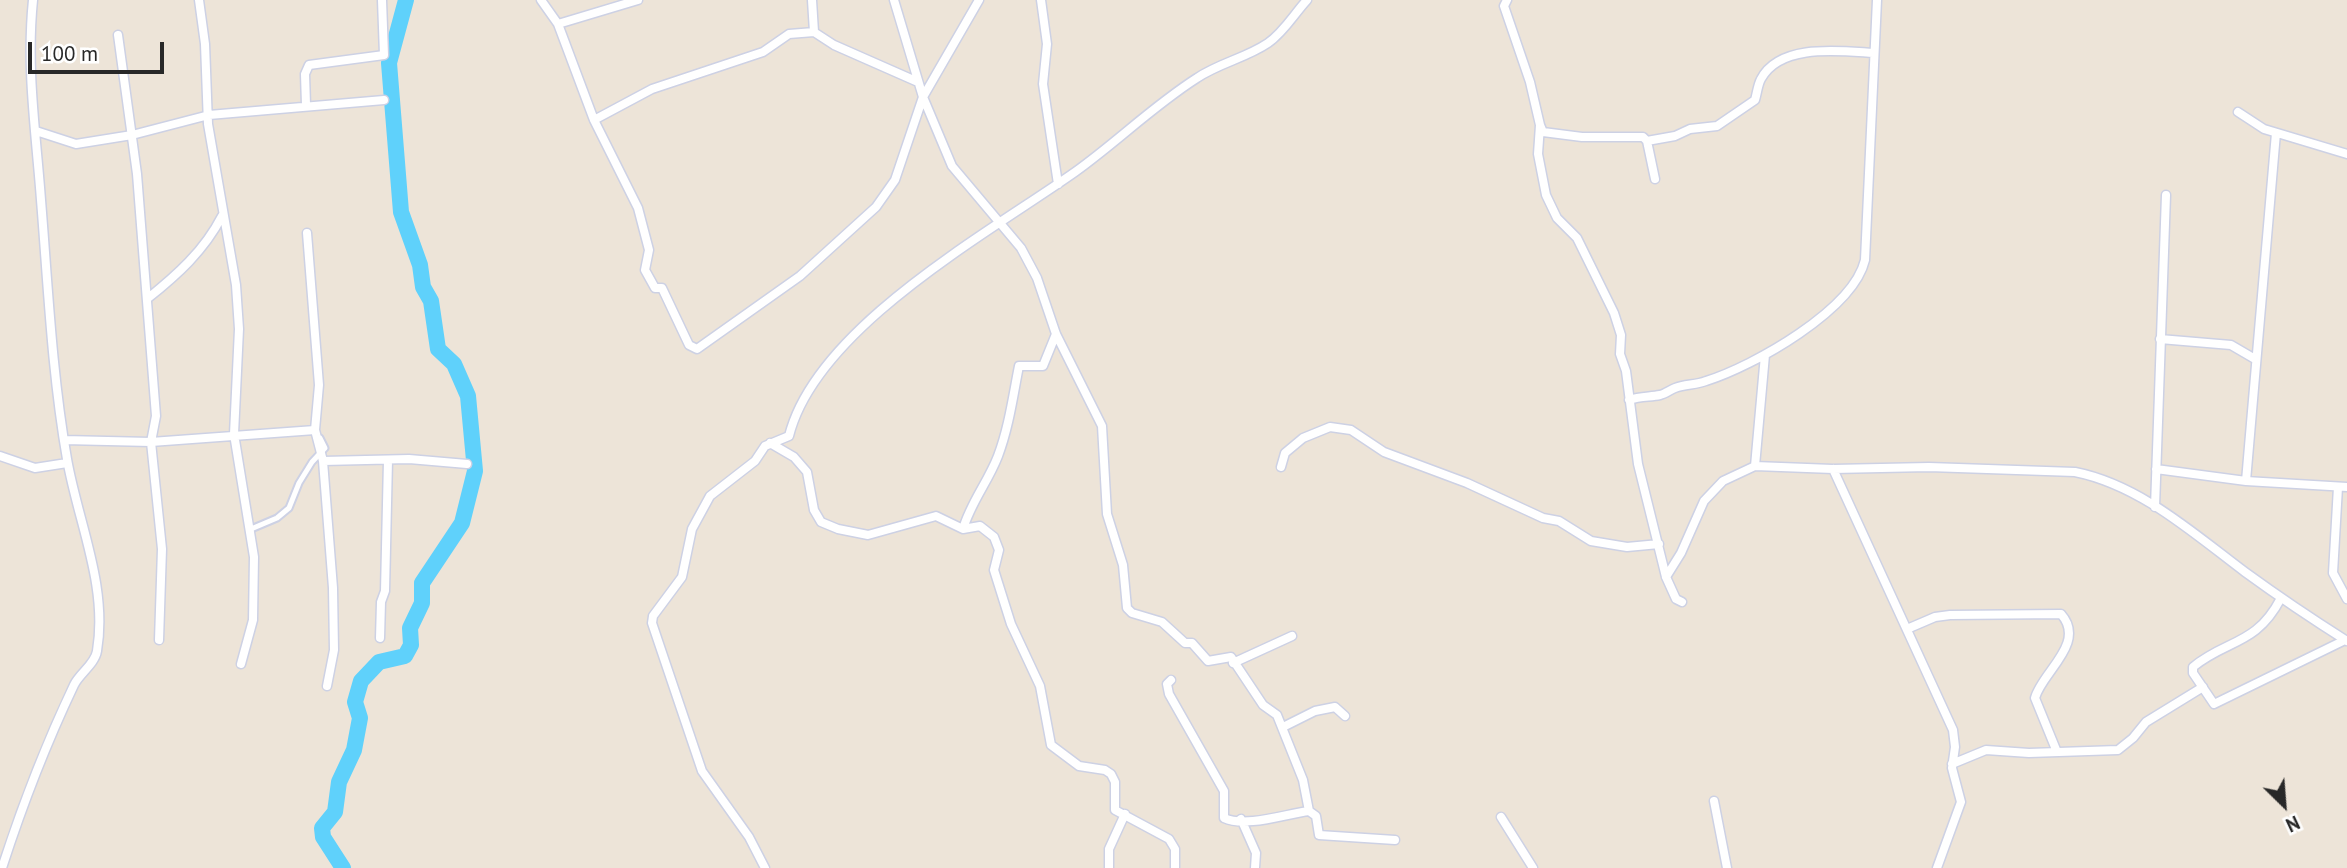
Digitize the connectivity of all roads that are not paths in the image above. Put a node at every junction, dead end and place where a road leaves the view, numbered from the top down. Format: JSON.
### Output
{"nodes":[{"id":1,"x":33,"y":0,"type":"edge"},
{"id":2,"x":199,"y":0,"type":"edge"},
{"id":3,"x":382,"y":0,"type":"edge"},
{"id":4,"x":541,"y":0,"type":"edge"},
{"id":5,"x":638,"y":0,"type":"edge"},
{"id":6,"x":812,"y":0,"type":"edge"},
{"id":7,"x":894,"y":0,"type":"edge"},
{"id":8,"x":979,"y":0,"type":"edge"},
{"id":9,"x":1041,"y":0,"type":"edge"},
{"id":10,"x":1307,"y":0,"type":"edge"},
{"id":11,"x":1507,"y":0,"type":"edge"},
{"id":12,"x":1877,"y":0,"type":"edge"},
{"id":13,"x":558,"y":24,"type":"junction"},
{"id":14,"x":814,"y":32,"type":"junction"},
{"id":15,"x":118,"y":36,"type":"dead end"},
{"id":16,"x":1873,"y":53,"type":"junction"},
{"id":17,"x":918,"y":82,"type":"junction"},
{"id":18,"x":923,"y":97,"type":"junction"},
{"id":19,"x":384,"y":100,"type":"dead end"},
{"id":20,"x":306,"y":105,"type":"junction"},
{"id":21,"x":2238,"y":112,"type":"dead end"},
{"id":22,"x":209,"y":115,"type":"junction"},
{"id":23,"x":594,"y":120,"type":"junction"},
{"id":24,"x":1539,"y":125,"type":"junction"},
{"id":25,"x":36,"y":131,"type":"junction"},
{"id":26,"x":2276,"y":133,"type":"junction"},
{"id":27,"x":132,"y":135,"type":"junction"},
{"id":28,"x":1647,"y":141,"type":"junction"},
{"id":29,"x":2347,"y":153,"type":"edge"},
{"id":30,"x":1655,"y":179,"type":"dead end"},
{"id":31,"x":1058,"y":184,"type":"junction"},
{"id":32,"x":2166,"y":195,"type":"dead end"},
{"id":33,"x":222,"y":216,"type":"junction"},
{"id":34,"x":1002,"y":221,"type":"junction"},
{"id":35,"x":307,"y":233,"type":"dead end"},
{"id":36,"x":147,"y":299,"type":"junction"},
{"id":37,"x":1056,"y":334,"type":"junction"},
{"id":38,"x":2160,"y":339,"type":"junction"},
{"id":39,"x":1765,"y":355,"type":"junction"},
{"id":40,"x":2255,"y":359,"type":"junction"},
{"id":41,"x":1629,"y":400,"type":"junction"},
{"id":42,"x":315,"y":430,"type":"junction"},
{"id":43,"x":234,"y":434,"type":"junction"},
{"id":44,"x":64,"y":440,"type":"junction"},
{"id":45,"x":151,"y":442,"type":"junction"},
{"id":46,"x":770,"y":443,"type":"junction"},
{"id":47,"x":0,"y":456,"type":"edge"},
{"id":48,"x":388,"y":460,"type":"junction"},
{"id":49,"x":323,"y":461,"type":"junction"},
{"id":50,"x":67,"y":463,"type":"junction"},
{"id":51,"x":467,"y":464,"type":"dead end"},
{"id":52,"x":1755,"y":466,"type":"junction"},
{"id":53,"x":1281,"y":467,"type":"dead end"},
{"id":54,"x":1833,"y":469,"type":"junction"},
{"id":55,"x":2156,"y":469,"type":"junction"},
{"id":56,"x":2246,"y":481,"type":"junction"},
{"id":57,"x":2342,"y":487,"type":"edge"},
{"id":58,"x":2155,"y":507,"type":"junction"},
{"id":59,"x":963,"y":528,"type":"junction"},
{"id":60,"x":251,"y":529,"type":"junction"},
{"id":61,"x":1658,"y":544,"type":"junction"},
{"id":62,"x":1666,"y":577,"type":"junction"},
{"id":63,"x":2281,"y":598,"type":"junction"},
{"id":64,"x":2347,"y":600,"type":"edge"},
{"id":65,"x":1682,"y":602,"type":"dead end"},
{"id":66,"x":1907,"y":629,"type":"junction"},
{"id":67,"x":1292,"y":636,"type":"dead end"},
{"id":68,"x":380,"y":638,"type":"dead end"},
{"id":69,"x":159,"y":640,"type":"dead end"},
{"id":70,"x":2346,"y":641,"type":"edge"},
{"id":71,"x":1233,"y":663,"type":"junction"},
{"id":72,"x":241,"y":664,"type":"dead end"},
{"id":73,"x":1171,"y":680,"type":"dead end"},
{"id":74,"x":327,"y":686,"type":"dead end"},
{"id":75,"x":2203,"y":687,"type":"junction"},
{"id":76,"x":1345,"y":716,"type":"dead end"},
{"id":77,"x":1283,"y":727,"type":"junction"},
{"id":78,"x":2057,"y":752,"type":"junction"},
{"id":79,"x":1952,"y":764,"type":"junction"},
{"id":80,"x":1714,"y":801,"type":"dead end"},
{"id":81,"x":1309,"y":811,"type":"junction"},
{"id":82,"x":1125,"y":814,"type":"junction"},
{"id":83,"x":1501,"y":817,"type":"dead end"},
{"id":84,"x":1241,"y":819,"type":"junction"},
{"id":85,"x":1395,"y":840,"type":"dead end"},
{"id":86,"x":2,"y":868,"type":"edge"},
{"id":87,"x":765,"y":868,"type":"edge"},
{"id":88,"x":1109,"y":868,"type":"edge"},
{"id":89,"x":1175,"y":868,"type":"edge"},
{"id":90,"x":1255,"y":868,"type":"edge"},
{"id":91,"x":1533,"y":868,"type":"edge"},
{"id":92,"x":1727,"y":868,"type":"edge"},
{"id":93,"x":1937,"y":868,"type":"edge"}],
"edges":[{"from":1,"to":25,"type":"street"},
{"from":2,"to":22,"type":"street"},
{"from":3,"to":20,"type":"street"},
{"from":4,"to":13,"type":"street"},
{"from":5,"to":13,"type":"street"},
{"from":6,"to":14,"type":"street"},
{"from":7,"to":17,"type":"street"},
{"from":8,"to":18,"type":"street"},
{"from":9,"to":31,"type":"street"},
{"from":10,"to":31,"type":"street"},
{"from":11,"to":24,"type":"street"},
{"from":12,"to":16,"type":"street"},
{"from":13,"to":23,"type":"street"},
{"from":14,"to":17,"type":"street"},
{"from":14,"to":23,"type":"street"},
{"from":15,"to":27,"type":"street"},
{"from":16,"to":28,"type":"street"},
{"from":16,"to":39,"type":"street"},
{"from":17,"to":18,"type":"street"},
{"from":18,"to":23,"type":"street"},
{"from":18,"to":34,"type":"street"},
{"from":19,"to":20,"type":"street"},
{"from":20,"to":22,"type":"street"},
{"from":21,"to":26,"type":"street"},
{"from":22,"to":27,"type":"street"},
{"from":22,"to":33,"type":"street"},
{"from":24,"to":28,"type":"street"},
{"from":24,"to":41,"type":"street"},
{"from":25,"to":27,"type":"street"},
{"from":25,"to":44,"type":"street"},
{"from":26,"to":29,"type":"street"},
{"from":26,"to":40,"type":"street"},
{"from":27,"to":36,"type":"street"},
{"from":28,"to":30,"type":"street"},
{"from":31,"to":34,"type":"street"},
{"from":32,"to":38,"type":"street"},
{"from":33,"to":36,"type":"street"},
{"from":33,"to":43,"type":"street"},
{"from":34,"to":37,"type":"street"},
{"from":34,"to":46,"type":"street"},
{"from":35,"to":42,"type":"street"},
{"from":36,"to":45,"type":"street"},
{"from":37,"to":59,"type":"street"},
{"from":37,"to":71,"type":"street"},
{"from":38,"to":40,"type":"street"},
{"from":38,"to":55,"type":"street"},
{"from":39,"to":41,"type":"street"},
{"from":39,"to":52,"type":"street"},
{"from":40,"to":56,"type":"street"},
{"from":41,"to":61,"type":"street"},
{"from":42,"to":43,"type":"street"},
{"from":42,"to":49,"type":"street"},
{"from":42,"to":60,"type":"street"},
{"from":43,"to":45,"type":"street"},
{"from":43,"to":60,"type":"street"},
{"from":44,"to":45,"type":"street"},
{"from":44,"to":50,"type":"street"},
{"from":45,"to":69,"type":"street"},
{"from":46,"to":59,"type":"street"},
{"from":46,"to":87,"type":"street"},
{"from":47,"to":50,"type":"street"},
{"from":48,"to":49,"type":"street"},
{"from":48,"to":51,"type":"street"},
{"from":48,"to":68,"type":"street"},
{"from":49,"to":74,"type":"street"},
{"from":50,"to":86,"type":"street"},
{"from":52,"to":54,"type":"street"},
{"from":52,"to":62,"type":"street"},
{"from":53,"to":61,"type":"street"},
{"from":54,"to":58,"type":"street"},
{"from":54,"to":66,"type":"street"},
{"from":55,"to":56,"type":"street"},
{"from":55,"to":58,"type":"street"},
{"from":56,"to":57,"type":"street"},
{"from":57,"to":64,"type":"street"},
{"from":58,"to":63,"type":"street"},
{"from":59,"to":82,"type":"street"},
{"from":60,"to":72,"type":"street"},
{"from":61,"to":62,"type":"street"},
{"from":62,"to":65,"type":"street"},
{"from":63,"to":70,"type":"street"},
{"from":63,"to":75,"type":"street"},
{"from":66,"to":78,"type":"street"},
{"from":66,"to":79,"type":"street"},
{"from":67,"to":71,"type":"street"},
{"from":70,"to":75,"type":"street"},
{"from":71,"to":77,"type":"street"},
{"from":73,"to":84,"type":"street"},
{"from":75,"to":78,"type":"street"},
{"from":76,"to":77,"type":"street"},
{"from":77,"to":81,"type":"street"},
{"from":78,"to":79,"type":"street"},
{"from":79,"to":93,"type":"street"},
{"from":80,"to":92,"type":"street"},
{"from":81,"to":84,"type":"street"},
{"from":81,"to":85,"type":"street"},
{"from":82,"to":88,"type":"street"},
{"from":82,"to":89,"type":"street"},
{"from":83,"to":91,"type":"street"},
{"from":84,"to":90,"type":"street"}]}
